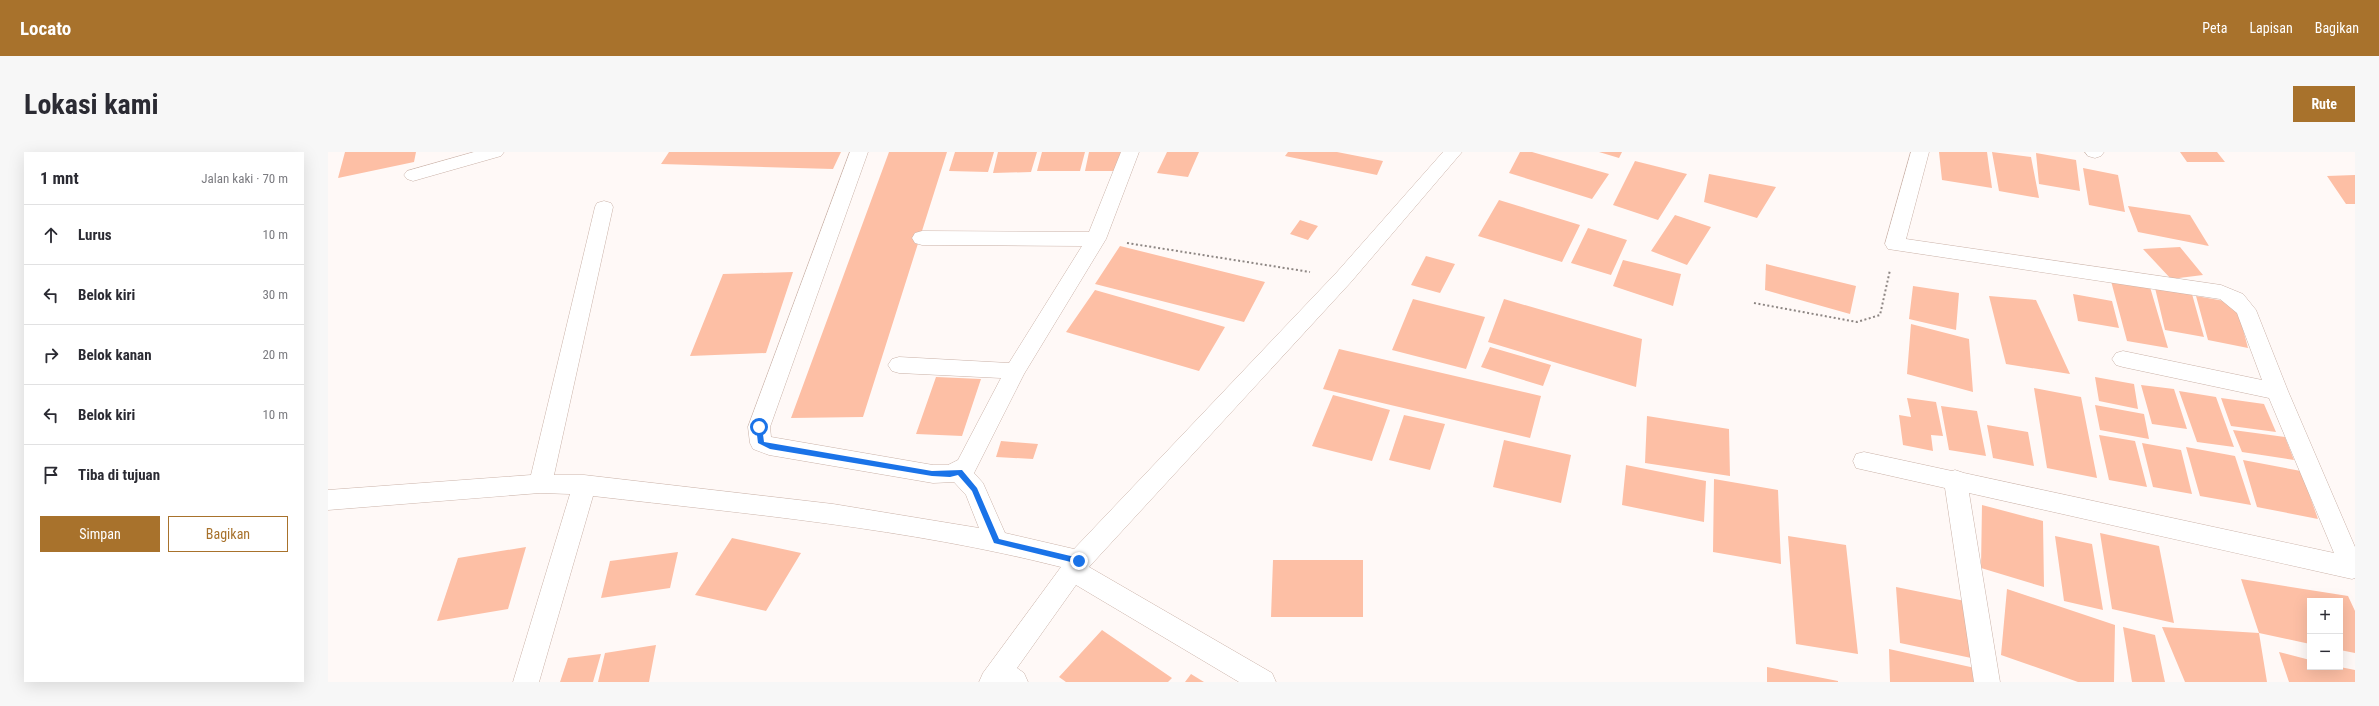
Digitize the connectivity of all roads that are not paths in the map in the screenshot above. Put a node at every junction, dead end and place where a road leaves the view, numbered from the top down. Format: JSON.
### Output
{"nodes":[{"id":1,"x":496,"y":152,"type":"edge"},
{"id":2,"x":859,"y":152,"type":"edge"},
{"id":3,"x":1130,"y":152,"type":"edge"},
{"id":4,"x":1453,"y":152,"type":"edge"},
{"id":5,"x":1920,"y":152,"type":"edge"},
{"id":6,"x":413,"y":175,"type":"dead end"},
{"id":7,"x":604,"y":207,"type":"dead end"},
{"id":8,"x":922,"y":238,"type":"dead end"},
{"id":9,"x":1096,"y":238,"type":"junction"},
{"id":10,"x":2123,"y":359,"type":"dead end"},
{"id":11,"x":899,"y":365,"type":"dead end"},
{"id":12,"x":1015,"y":371,"type":"junction"},
{"id":13,"x":2277,"y":391,"type":"junction"},
{"id":14,"x":1864,"y":461,"type":"dead end"},
{"id":15,"x":959,"y":472,"type":"junction"},
{"id":16,"x":1955,"y":479,"type":"junction"},
{"id":17,"x":540,"y":484,"type":"junction"},
{"id":18,"x":584,"y":485,"type":"junction"},
{"id":19,"x":328,"y":500,"type":"edge"},
{"id":20,"x":996,"y":541,"type":"junction"},
{"id":21,"x":1076,"y":565,"type":"junction"},
{"id":22,"x":2354,"y":572,"type":"edge"},
{"id":23,"x":1003,"y":679,"type":"edge"},
{"id":24,"x":526,"y":682,"type":"edge"},
{"id":25,"x":1263,"y":682,"type":"edge"},
{"id":26,"x":1987,"y":682,"type":"edge"}],
"edges":[{"from":1,"to":6,"type":"street"},
{"from":2,"to":15,"type":"street"},
{"from":3,"to":9,"type":"street"},
{"from":4,"to":21,"type":"street"},
{"from":5,"to":13,"type":"street"},
{"from":7,"to":17,"type":"street"},
{"from":8,"to":9,"type":"street"},
{"from":9,"to":12,"type":"street"},
{"from":10,"to":13,"type":"street"},
{"from":11,"to":12,"type":"street"},
{"from":12,"to":15,"type":"street"},
{"from":13,"to":22,"type":"street"},
{"from":14,"to":16,"type":"street"},
{"from":15,"to":20,"type":"street"},
{"from":16,"to":22,"type":"street"},
{"from":16,"to":26,"type":"street"},
{"from":17,"to":18,"type":"street"},
{"from":17,"to":19,"type":"street"},
{"from":18,"to":20,"type":"street"},
{"from":18,"to":24,"type":"street"},
{"from":20,"to":21,"type":"street"},
{"from":21,"to":23,"type":"street"},
{"from":21,"to":25,"type":"street"}]}
